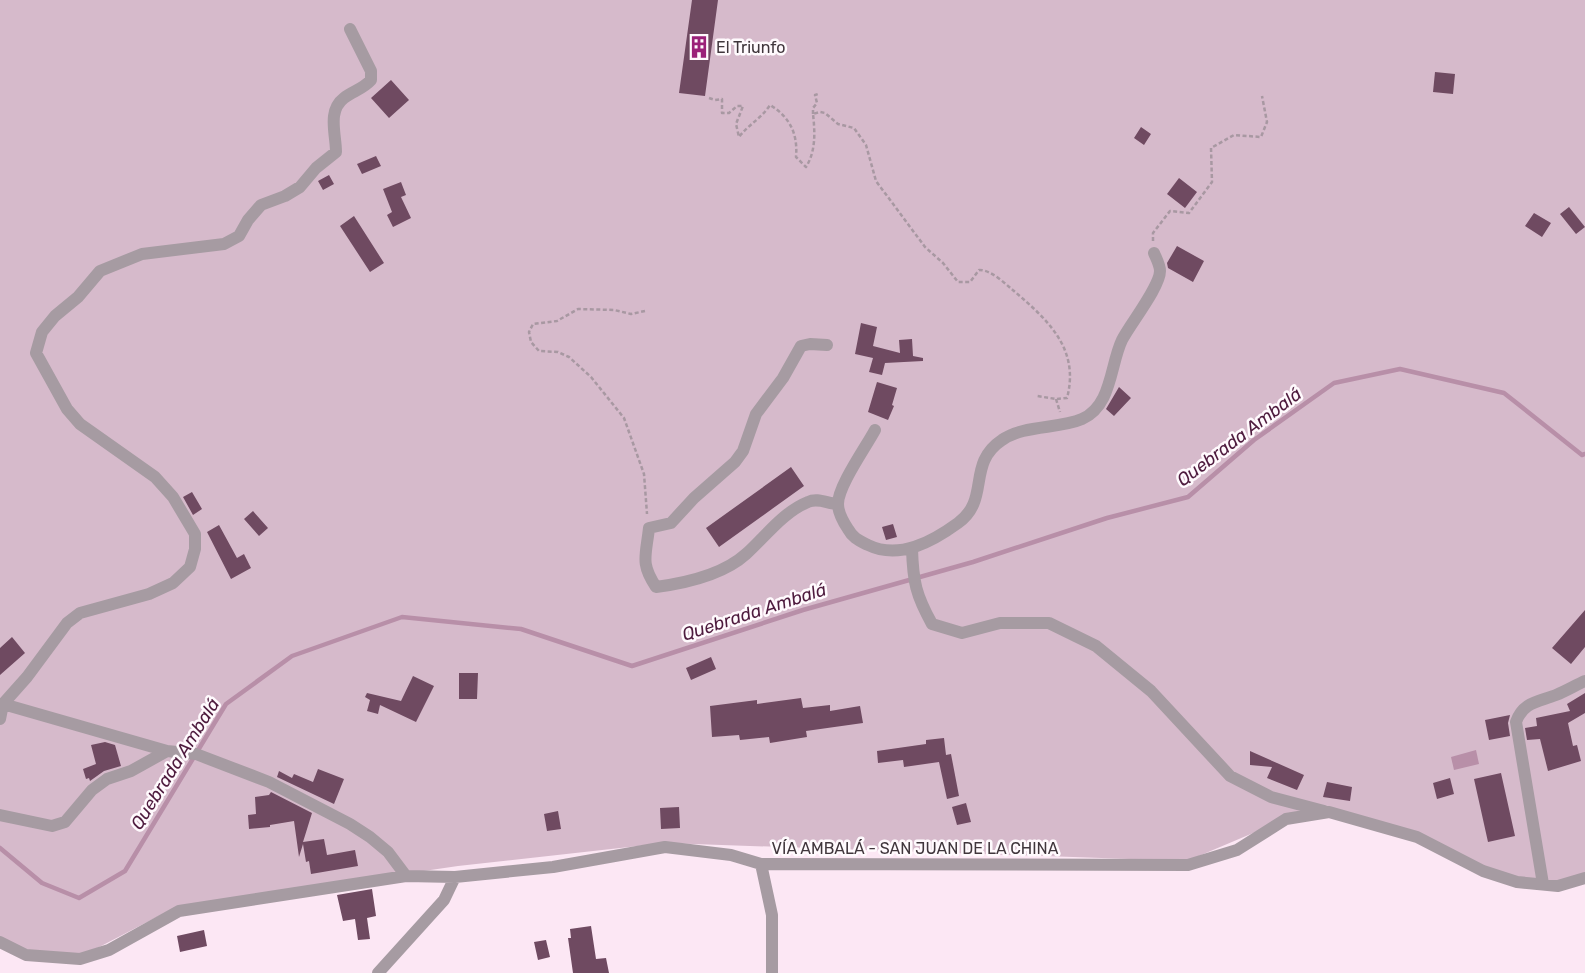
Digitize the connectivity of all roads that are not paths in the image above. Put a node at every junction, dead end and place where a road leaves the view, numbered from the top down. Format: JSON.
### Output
{"nodes":[{"id":1,"x":350,"y":29,"type":"dead end"},
{"id":2,"x":1154,"y":253,"type":"road end"},
{"id":3,"x":827,"y":345,"type":"dead end"},
{"id":4,"x":875,"y":430,"type":"dead end"},
{"id":5,"x":838,"y":504,"type":"junction"},
{"id":6,"x":912,"y":549,"type":"junction"},
{"id":7,"x":1585,"y":680,"type":"edge"},
{"id":8,"x":4,"y":704,"type":"junction"},
{"id":9,"x":0,"y":719,"type":"edge"},
{"id":10,"x":167,"y":750,"type":"junction"},
{"id":11,"x":1329,"y":812,"type":"junction"},
{"id":12,"x":0,"y":815,"type":"edge"},
{"id":13,"x":761,"y":864,"type":"junction"},
{"id":14,"x":406,"y":876,"type":"junction"},
{"id":15,"x":455,"y":877,"type":"junction"},
{"id":16,"x":1585,"y":878,"type":"edge"},
{"id":17,"x":1543,"y":884,"type":"junction"},
{"id":18,"x":0,"y":942,"type":"edge"},
{"id":19,"x":378,"y":973,"type":"edge"},
{"id":20,"x":772,"y":973,"type":"edge"}],
"edges":[{"from":1,"to":8,"type":"street"},
{"from":2,"to":6,"type":"street"},
{"from":3,"to":5,"type":"street"},
{"from":4,"to":5,"type":"street"},
{"from":5,"to":6,"type":"street"},
{"from":6,"to":11,"type":"street"},
{"from":7,"to":17,"type":"street"},
{"from":8,"to":9,"type":"street"},
{"from":8,"to":10,"type":"street"},
{"from":10,"to":12,"type":"street"},
{"from":10,"to":14,"type":"street"},
{"from":11,"to":13,"type":"street","name":"VÍA AMBALÁ - SAN JUAN DE LA CHINA"},
{"from":11,"to":17,"type":"street","name":"VÍA AMBALÁ - SAN JUAN DE LA CHINA"},
{"from":13,"to":15,"type":"street","name":"VÍA AMBALÁ - SAN JUAN DE LA CHINA"},
{"from":13,"to":20,"type":"street"},
{"from":14,"to":15,"type":"street","name":"VÍA AMBALÁ - SAN JUAN DE LA CHINA"},
{"from":14,"to":18,"type":"street","name":"VÍA AMBALÁ - SAN JUAN DE LA CHINA"},
{"from":15,"to":19,"type":"street"},
{"from":16,"to":17,"type":"street","name":"VÍA AMBALÁ - SAN JUAN DE LA CHINA"}]}
